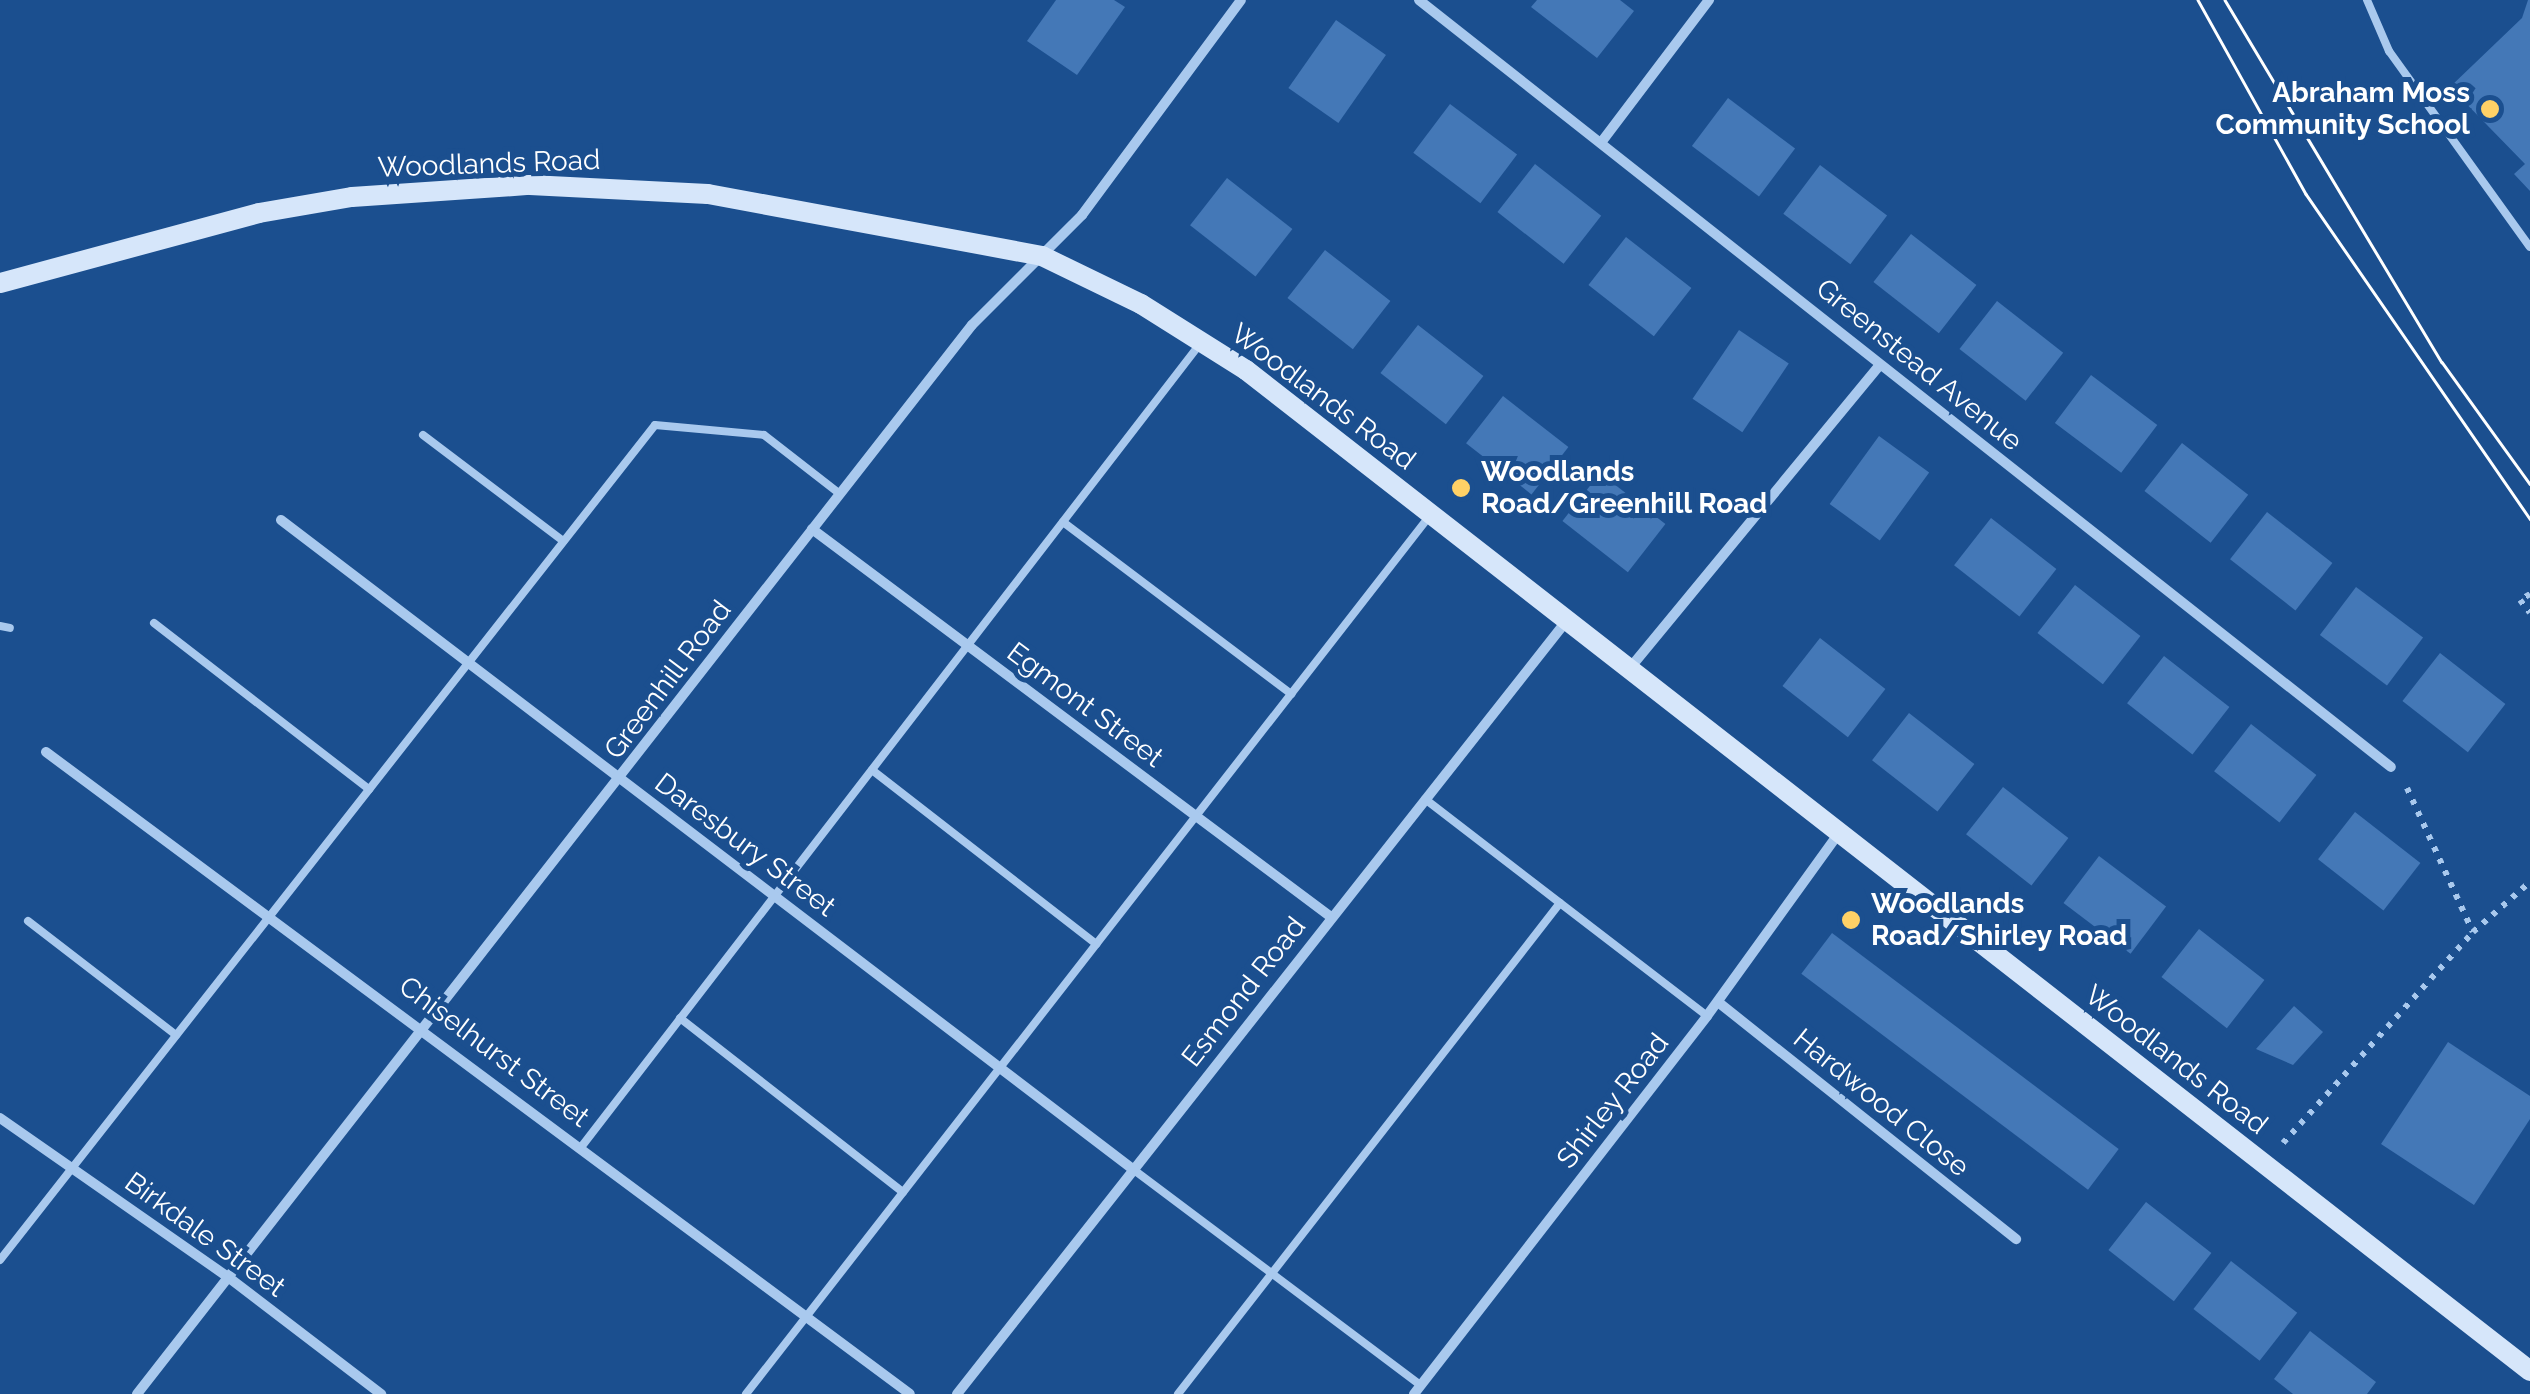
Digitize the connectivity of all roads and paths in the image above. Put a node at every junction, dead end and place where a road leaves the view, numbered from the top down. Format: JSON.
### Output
{"nodes":[{"id":1,"x":1241,"y":0,"type":"edge"},
{"id":2,"x":1419,"y":0,"type":"edge"},
{"id":3,"x":1709,"y":0,"type":"edge"},
{"id":4,"x":2367,"y":0,"type":"edge"},
{"id":5,"x":1603,"y":140,"type":"junction"},
{"id":6,"x":2530,"y":247,"type":"edge"},
{"id":7,"x":1042,"y":256,"type":"junction"},
{"id":8,"x":0,"y":282,"type":"edge"},
{"id":9,"x":1202,"y":342,"type":"junction"},
{"id":10,"x":1880,"y":364,"type":"junction"},
{"id":11,"x":423,"y":435,"type":"dead end"},
{"id":12,"x":840,"y":494,"type":"junction"},
{"id":13,"x":1432,"y":513,"type":"junction"},
{"id":14,"x":281,"y":520,"type":"dead end"},
{"id":15,"x":1063,"y":522,"type":"junction"},
{"id":16,"x":812,"y":529,"type":"junction"},
{"id":17,"x":564,"y":542,"type":"junction"},
{"id":18,"x":2530,"y":594,"type":"edge"},
{"id":19,"x":2530,"y":613,"type":"edge"},
{"id":20,"x":1568,"y":619,"type":"junction"},
{"id":21,"x":154,"y":624,"type":"dead end"},
{"id":22,"x":0,"y":626,"type":"edge"},
{"id":23,"x":10,"y":628,"type":"dead end"},
{"id":24,"x":968,"y":646,"type":"junction"},
{"id":25,"x":468,"y":663,"type":"junction"},
{"id":26,"x":1630,"y":668,"type":"junction"},
{"id":27,"x":1291,"y":694,"type":"junction"},
{"id":28,"x":46,"y":752,"type":"dead end"},
{"id":29,"x":2391,"y":766,"type":"joint"},
{"id":30,"x":872,"y":770,"type":"junction"},
{"id":31,"x":620,"y":779,"type":"junction"},
{"id":32,"x":369,"y":789,"type":"junction"},
{"id":33,"x":1425,"y":799,"type":"junction"},
{"id":34,"x":1196,"y":816,"type":"junction"},
{"id":35,"x":1841,"y":830,"type":"junction"},
{"id":36,"x":2530,"y":882,"type":"edge"},
{"id":37,"x":774,"y":896,"type":"junction"},
{"id":38,"x":1560,"y":904,"type":"junction"},
{"id":39,"x":270,"y":915,"type":"junction"},
{"id":40,"x":1331,"y":917,"type":"junction"},
{"id":41,"x":28,"y":921,"type":"dead end"},
{"id":42,"x":2473,"y":932,"type":"junction"},
{"id":43,"x":1096,"y":944,"type":"junction"},
{"id":44,"x":1718,"y":1002,"type":"junction"},
{"id":45,"x":1707,"y":1016,"type":"junction"},
{"id":46,"x":680,"y":1018,"type":"junction"},
{"id":47,"x":423,"y":1026,"type":"junction"},
{"id":48,"x":176,"y":1035,"type":"junction"},
{"id":49,"x":1000,"y":1068,"type":"junction"},
{"id":50,"x":0,"y":1118,"type":"edge"},
{"id":51,"x":582,"y":1146,"type":"junction"},
{"id":52,"x":2264,"y":1164,"type":"junction"},
{"id":53,"x":72,"y":1168,"type":"junction"},
{"id":54,"x":1134,"y":1170,"type":"junction"},
{"id":55,"x":903,"y":1192,"type":"junction"},
{"id":56,"x":2016,"y":1240,"type":"dead end"},
{"id":57,"x":0,"y":1260,"type":"edge"},
{"id":58,"x":1271,"y":1274,"type":"junction"},
{"id":59,"x":228,"y":1276,"type":"junction"},
{"id":60,"x":807,"y":1316,"type":"junction"},
{"id":61,"x":2530,"y":1371,"type":"edge"},
{"id":62,"x":1417,"y":1390,"type":"edge"},
{"id":63,"x":137,"y":1394,"type":"edge"},
{"id":64,"x":381,"y":1394,"type":"edge"},
{"id":65,"x":746,"y":1394,"type":"edge"},
{"id":66,"x":910,"y":1394,"type":"edge"},
{"id":67,"x":957,"y":1394,"type":"edge"},
{"id":68,"x":1178,"y":1394,"type":"edge"}],
"edges":[{"from":1,"to":7,"type":"street","name":"Greenhill Road"},
{"from":2,"to":5,"type":"street","name":"Greenstead Avenue"},
{"from":3,"to":5,"type":"street"},
{"from":4,"to":6,"type":"lane"},
{"from":5,"to":10,"type":"street","name":"Greenstead Avenue"},
{"from":7,"to":8,"type":"street","name":"Woodlands Road"},
{"from":7,"to":9,"type":"street","name":"Woodlands Road"},
{"from":7,"to":12,"type":"street","name":"Greenhill Road"},
{"from":9,"to":13,"type":"street","name":"Woodlands Road"},
{"from":9,"to":15,"type":"lane"},
{"from":10,"to":26,"type":"street"},
{"from":10,"to":29,"type":"street","name":"Greenstead Avenue"},
{"from":11,"to":17,"type":"lane"},
{"from":12,"to":16,"type":"street","name":"Greenhill Road"},
{"from":12,"to":17,"type":"lane"},
{"from":13,"to":20,"type":"street","name":"Woodlands Road"},
{"from":13,"to":27,"type":"lane"},
{"from":14,"to":25,"type":"street","name":"Daresbury Street"},
{"from":15,"to":24,"type":"lane"},
{"from":15,"to":27,"type":"lane"},
{"from":16,"to":24,"type":"street","name":"Egmont Street"},
{"from":16,"to":31,"type":"street","name":"Greenhill Road"},
{"from":17,"to":25,"type":"lane"},
{"from":18,"to":19,"type":"path"},
{"from":20,"to":26,"type":"street","name":"Woodlands Road"},
{"from":20,"to":33,"type":"street","name":"Esmond Road"},
{"from":21,"to":32,"type":"lane"},
{"from":22,"to":23,"type":"lane"},
{"from":24,"to":30,"type":"lane"},
{"from":24,"to":34,"type":"street","name":"Egmont Street"},
{"from":25,"to":31,"type":"street","name":"Daresbury Street"},
{"from":25,"to":32,"type":"lane"},
{"from":26,"to":35,"type":"street","name":"Woodlands Road"},
{"from":27,"to":34,"type":"lane"},
{"from":28,"to":39,"type":"street","name":"Chiselhurst Street"},
{"from":29,"to":42,"type":"path"},
{"from":30,"to":37,"type":"lane"},
{"from":30,"to":43,"type":"lane"},
{"from":31,"to":37,"type":"street","name":"Daresbury Street"},
{"from":31,"to":47,"type":"street","name":"Greenhill Road"},
{"from":32,"to":39,"type":"lane"},
{"from":33,"to":38,"type":"lane"},
{"from":33,"to":40,"type":"street","name":"Esmond Road"},
{"from":34,"to":40,"type":"street","name":"Egmont Street"},
{"from":34,"to":43,"type":"lane"},
{"from":35,"to":44,"type":"street","name":"Shirley Road"},
{"from":35,"to":52,"type":"street","name":"Woodlands Road"},
{"from":36,"to":42,"type":"path"},
{"from":37,"to":46,"type":"lane"},
{"from":37,"to":49,"type":"street","name":"Daresbury Street"},
{"from":38,"to":45,"type":"lane"},
{"from":38,"to":58,"type":"lane"},
{"from":39,"to":47,"type":"street","name":"Chiselhurst Street"},
{"from":39,"to":48,"type":"lane"},
{"from":40,"to":54,"type":"street","name":"Esmond Road"},
{"from":41,"to":48,"type":"lane"},
{"from":42,"to":52,"type":"path"},
{"from":43,"to":49,"type":"lane"},
{"from":44,"to":45,"type":"street","name":"Shirley Road"},
{"from":44,"to":56,"type":"street","name":"Hardwood Close"},
{"from":45,"to":62,"type":"street","name":"Shirley Road"},
{"from":46,"to":51,"type":"lane"},
{"from":46,"to":55,"type":"lane"},
{"from":47,"to":51,"type":"street","name":"Chiselhurst Street"},
{"from":47,"to":59,"type":"street","name":"Greenhill Road"},
{"from":48,"to":53,"type":"lane"},
{"from":49,"to":54,"type":"street","name":"Daresbury Street"},
{"from":49,"to":55,"type":"lane"},
{"from":50,"to":53,"type":"street","name":"Birkdale Street"},
{"from":51,"to":60,"type":"street","name":"Chiselhurst Street"},
{"from":52,"to":61,"type":"street","name":"Woodlands Road"},
{"from":53,"to":57,"type":"lane"},
{"from":53,"to":59,"type":"street","name":"Birkdale Street"},
{"from":54,"to":58,"type":"lane"},
{"from":54,"to":67,"type":"street","name":"Esmond Road"},
{"from":55,"to":60,"type":"lane"},
{"from":58,"to":62,"type":"lane"},
{"from":58,"to":68,"type":"lane"},
{"from":59,"to":63,"type":"street","name":"Greenhill Road"},
{"from":59,"to":64,"type":"street","name":"Birkdale Street"},
{"from":60,"to":65,"type":"lane"},
{"from":60,"to":66,"type":"street","name":"Chiselhurst Street"}]}
